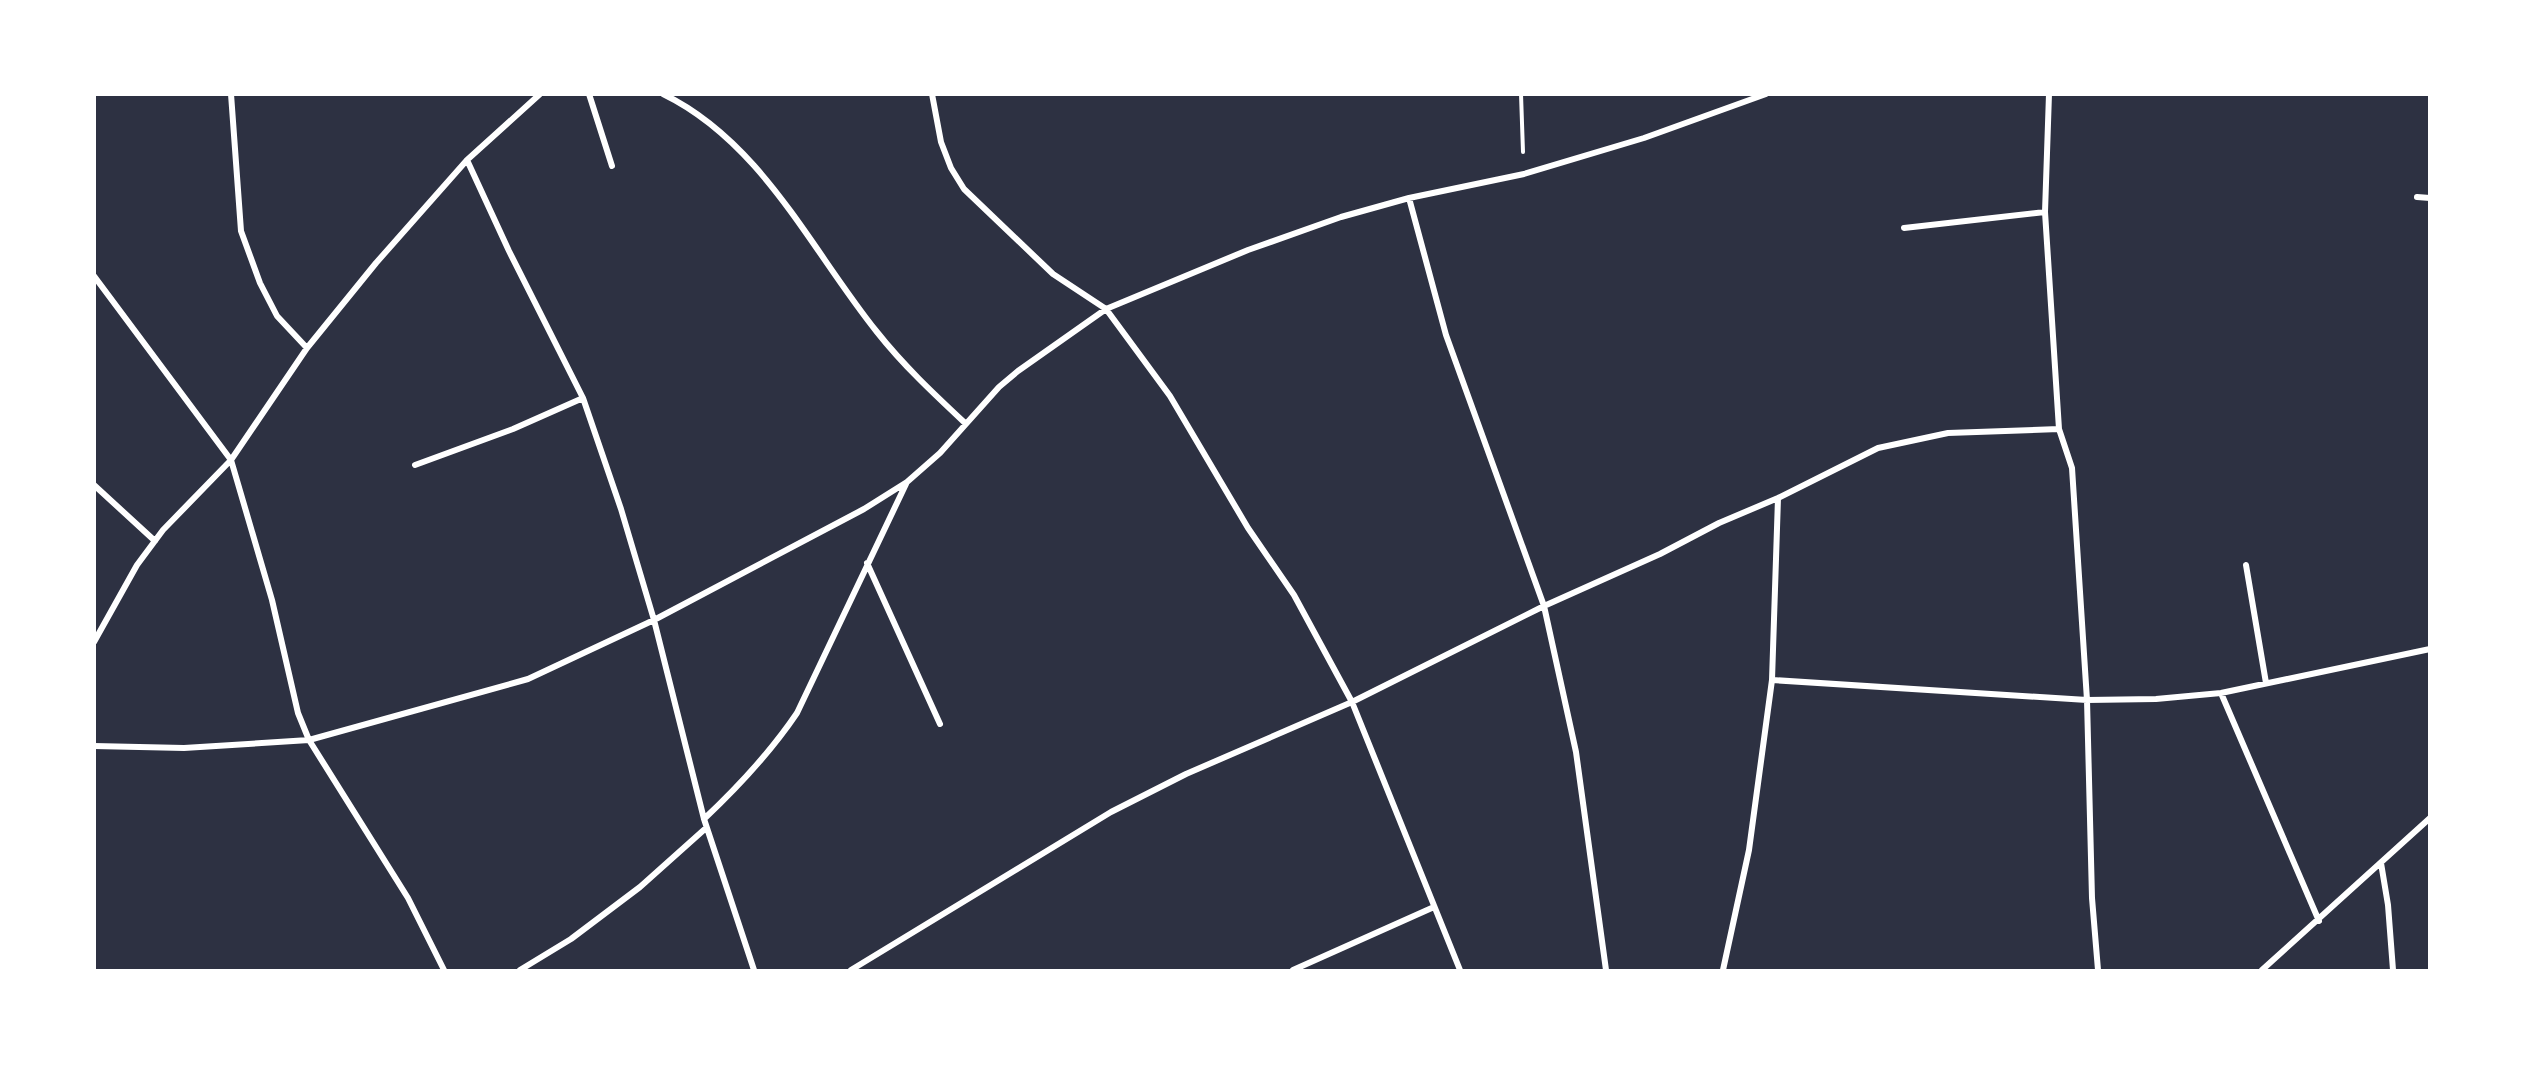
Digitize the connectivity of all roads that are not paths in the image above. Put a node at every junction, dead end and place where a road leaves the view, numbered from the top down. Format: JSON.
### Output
{"nodes":[{"id":1,"x":231,"y":94,"type":"edge"},
{"id":2,"x":540,"y":94,"type":"edge"},
{"id":3,"x":589,"y":94,"type":"edge"},
{"id":4,"x":663,"y":94,"type":"edge"},
{"id":5,"x":932,"y":94,"type":"edge"},
{"id":6,"x":1766,"y":94,"type":"edge"},
{"id":7,"x":2049,"y":94,"type":"edge"},
{"id":8,"x":467,"y":160,"type":"junction"},
{"id":9,"x":612,"y":166,"type":"dead end"},
{"id":10,"x":2417,"y":197,"type":"dead end"},
{"id":11,"x":1409,"y":198,"type":"junction"},
{"id":12,"x":2430,"y":198,"type":"edge"},
{"id":13,"x":2045,"y":212,"type":"junction"},
{"id":14,"x":1904,"y":228,"type":"dead end"},
{"id":15,"x":94,"y":276,"type":"edge"},
{"id":16,"x":1106,"y":309,"type":"junction"},
{"id":17,"x":307,"y":348,"type":"junction"},
{"id":18,"x":583,"y":398,"type":"junction"},
{"id":19,"x":965,"y":423,"type":"junction"},
{"id":20,"x":2059,"y":429,"type":"junction"},
{"id":21,"x":231,"y":460,"type":"junction"},
{"id":22,"x":415,"y":465,"type":"dead end"},
{"id":23,"x":907,"y":482,"type":"junction"},
{"id":24,"x":94,"y":485,"type":"edge"},
{"id":25,"x":1778,"y":498,"type":"junction"},
{"id":26,"x":155,"y":541,"type":"junction"},
{"id":27,"x":867,"y":563,"type":"junction"},
{"id":28,"x":2246,"y":565,"type":"dead end"},
{"id":29,"x":1544,"y":606,"type":"junction"},
{"id":30,"x":654,"y":620,"type":"junction"},
{"id":31,"x":94,"y":642,"type":"edge"},
{"id":32,"x":2430,"y":649,"type":"edge"},
{"id":33,"x":1772,"y":680,"type":"junction"},
{"id":34,"x":2266,"y":683,"type":"junction"},
{"id":35,"x":2221,"y":693,"type":"junction"},
{"id":36,"x":2087,"y":700,"type":"junction"},
{"id":37,"x":1352,"y":702,"type":"junction"},
{"id":38,"x":940,"y":724,"type":"dead end"},
{"id":39,"x":309,"y":740,"type":"junction"},
{"id":40,"x":94,"y":746,"type":"edge"},
{"id":41,"x":2430,"y":818,"type":"edge"},
{"id":42,"x":704,"y":819,"type":"junction"},
{"id":43,"x":706,"y":828,"type":"junction"},
{"id":44,"x":2381,"y":863,"type":"junction"},
{"id":45,"x":1434,"y":907,"type":"junction"},
{"id":46,"x":2319,"y":921,"type":"junction"},
{"id":47,"x":444,"y":970,"type":"edge"},
{"id":48,"x":520,"y":970,"type":"edge"},
{"id":49,"x":754,"y":970,"type":"edge"},
{"id":50,"x":851,"y":970,"type":"edge"},
{"id":51,"x":1293,"y":970,"type":"edge"},
{"id":52,"x":1460,"y":970,"type":"edge"},
{"id":53,"x":1606,"y":970,"type":"edge"},
{"id":54,"x":1723,"y":970,"type":"edge"},
{"id":55,"x":2098,"y":970,"type":"edge"},
{"id":56,"x":2262,"y":970,"type":"edge"},
{"id":57,"x":2393,"y":970,"type":"edge"}],
"edges":[{"from":1,"to":17,"type":"street"},
{"from":2,"to":8,"type":"street"},
{"from":3,"to":9,"type":"street"},
{"from":4,"to":19,"type":"street"},
{"from":5,"to":16,"type":"street"},
{"from":6,"to":11,"type":"street"},
{"from":7,"to":13,"type":"street"},
{"from":8,"to":17,"type":"street"},
{"from":8,"to":18,"type":"street"},
{"from":10,"to":12,"type":"street"},
{"from":11,"to":16,"type":"street"},
{"from":11,"to":29,"type":"street"},
{"from":13,"to":14,"type":"street"},
{"from":13,"to":20,"type":"street"},
{"from":15,"to":21,"type":"street"},
{"from":16,"to":19,"type":"street"},
{"from":16,"to":37,"type":"street"},
{"from":17,"to":21,"type":"street"},
{"from":18,"to":22,"type":"street"},
{"from":18,"to":30,"type":"street"},
{"from":19,"to":23,"type":"street"},
{"from":20,"to":25,"type":"street"},
{"from":20,"to":36,"type":"street"},
{"from":21,"to":26,"type":"street"},
{"from":21,"to":39,"type":"street"},
{"from":23,"to":27,"type":"street"},
{"from":23,"to":30,"type":"street"},
{"from":24,"to":26,"type":"street"},
{"from":25,"to":29,"type":"street"},
{"from":25,"to":33,"type":"street"},
{"from":26,"to":31,"type":"street"},
{"from":27,"to":38,"type":"street"},
{"from":27,"to":42,"type":"street"},
{"from":28,"to":34,"type":"street"},
{"from":29,"to":37,"type":"street"},
{"from":29,"to":53,"type":"street"},
{"from":30,"to":39,"type":"street"},
{"from":30,"to":42,"type":"street"},
{"from":32,"to":34,"type":"street"},
{"from":33,"to":36,"type":"street"},
{"from":33,"to":54,"type":"street"},
{"from":34,"to":35,"type":"street"},
{"from":35,"to":36,"type":"street"},
{"from":35,"to":46,"type":"street"},
{"from":36,"to":55,"type":"street"},
{"from":37,"to":45,"type":"street"},
{"from":37,"to":50,"type":"street"},
{"from":39,"to":40,"type":"street"},
{"from":39,"to":47,"type":"street"},
{"from":41,"to":44,"type":"street"},
{"from":42,"to":43,"type":"street"},
{"from":43,"to":48,"type":"street"},
{"from":43,"to":49,"type":"street"},
{"from":44,"to":46,"type":"street"},
{"from":44,"to":57,"type":"street"},
{"from":45,"to":51,"type":"street"},
{"from":45,"to":52,"type":"street"},
{"from":46,"to":56,"type":"street"}]}
